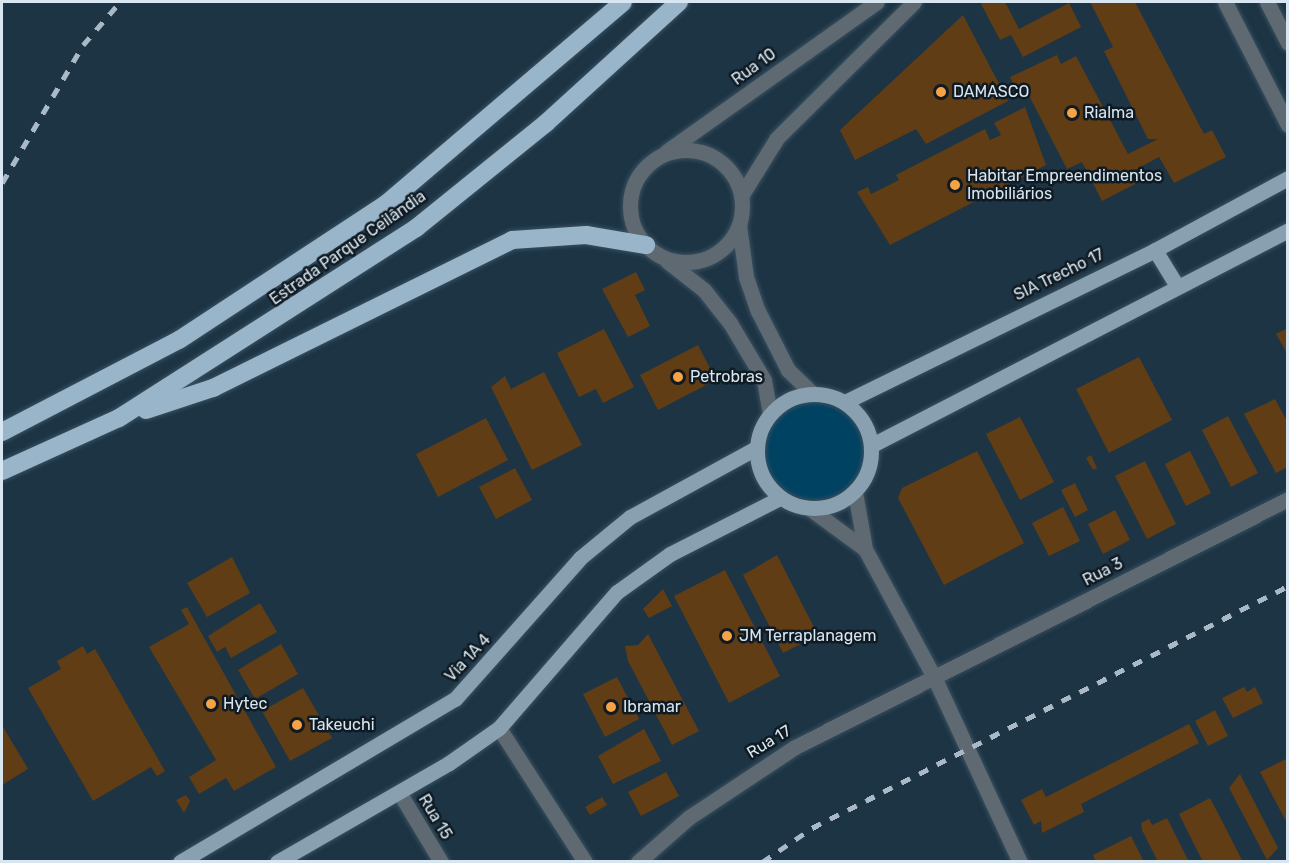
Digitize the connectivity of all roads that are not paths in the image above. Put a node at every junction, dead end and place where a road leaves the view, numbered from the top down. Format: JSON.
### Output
{"nodes":[{"id":1,"x":623,"y":2,"type":"edge"},
{"id":2,"x":680,"y":2,"type":"edge"},
{"id":3,"x":877,"y":2,"type":"edge"},
{"id":4,"x":914,"y":2,"type":"edge"},
{"id":5,"x":1224,"y":2,"type":"edge"},
{"id":6,"x":1267,"y":2,"type":"edge"},
{"id":7,"x":1287,"y":43,"type":"edge"},
{"id":8,"x":1287,"y":125,"type":"edge"},
{"id":9,"x":651,"y":162,"type":"junction"},
{"id":10,"x":1287,"y":178,"type":"edge"},
{"id":11,"x":741,"y":196,"type":"junction"},
{"id":12,"x":739,"y":225,"type":"junction"},
{"id":13,"x":1287,"y":230,"type":"edge"},
{"id":14,"x":646,"y":246,"type":"junction"},
{"id":15,"x":1155,"y":250,"type":"junction"},
{"id":16,"x":662,"y":257,"type":"junction"},
{"id":17,"x":1177,"y":286,"type":"junction"},
{"id":18,"x":812,"y":393,"type":"junction"},
{"id":19,"x":845,"y":402,"type":"junction"},
{"id":20,"x":770,"y":413,"type":"junction"},
{"id":21,"x":119,"y":418,"type":"junction"},
{"id":22,"x":2,"y":432,"type":"edge"},
{"id":23,"x":872,"y":445,"type":"junction"},
{"id":24,"x":756,"y":448,"type":"junction"},
{"id":25,"x":2,"y":471,"type":"edge"},
{"id":26,"x":855,"y":492,"type":"junction"},
{"id":27,"x":780,"y":498,"type":"junction"},
{"id":28,"x":1287,"y":499,"type":"edge"},
{"id":29,"x":809,"y":508,"type":"junction"},
{"id":30,"x":865,"y":549,"type":"junction"},
{"id":31,"x":934,"y":677,"type":"junction"},
{"id":32,"x":499,"y":728,"type":"junction"},
{"id":33,"x":399,"y":792,"type":"junction"},
{"id":34,"x":180,"y":861,"type":"edge"},
{"id":35,"x":277,"y":861,"type":"edge"},
{"id":36,"x":441,"y":861,"type":"edge"},
{"id":37,"x":585,"y":861,"type":"edge"},
{"id":38,"x":638,"y":861,"type":"edge"},
{"id":39,"x":1020,"y":861,"type":"edge"}],
"edges":[{"from":1,"to":22,"type":"highway","name":"Estrada Parque Ceilândia"},
{"from":2,"to":21,"type":"highway","name":"Estrada Parque Ceilândia"},
{"from":3,"to":9,"type":"street","name":"Rua 10"},
{"from":4,"to":11,"type":"street"},
{"from":5,"to":8,"type":"street"},
{"from":6,"to":7,"type":"street"},
{"from":9,"to":11,"type":"street"},
{"from":9,"to":14,"type":"street"},
{"from":10,"to":15,"type":"main road","name":"SIA Trecho 17"},
{"from":11,"to":12,"type":"street"},
{"from":12,"to":16,"type":"street"},
{"from":12,"to":18,"type":"street"},
{"from":13,"to":17,"type":"main road"},
{"from":14,"to":16,"type":"street"},
{"from":14,"to":21,"type":"highway"},
{"from":15,"to":17,"type":"main road"},
{"from":15,"to":19,"type":"main road","name":"SIA Trecho 17"},
{"from":16,"to":20,"type":"street"},
{"from":17,"to":23,"type":"main road"},
{"from":18,"to":19,"type":"main road"},
{"from":18,"to":20,"type":"main road"},
{"from":19,"to":23,"type":"main road"},
{"from":20,"to":24,"type":"main road"},
{"from":21,"to":25,"type":"highway","name":"Estrada Parque Ceilândia"},
{"from":23,"to":26,"type":"main road"},
{"from":24,"to":27,"type":"main road"},
{"from":24,"to":34,"type":"main road","name":"Via 1A 4"},
{"from":26,"to":29,"type":"main road"},
{"from":26,"to":30,"type":"street"},
{"from":27,"to":29,"type":"main road"},
{"from":27,"to":32,"type":"main road"},
{"from":28,"to":31,"type":"street","name":"Rua 3"},
{"from":29,"to":30,"type":"street"},
{"from":30,"to":31,"type":"street"},
{"from":31,"to":38,"type":"street","name":"Rua 17"},
{"from":31,"to":39,"type":"street"},
{"from":32,"to":33,"type":"main road"},
{"from":32,"to":37,"type":"street"},
{"from":33,"to":35,"type":"main road"},
{"from":33,"to":36,"type":"street","name":"Rua 15"}]}
